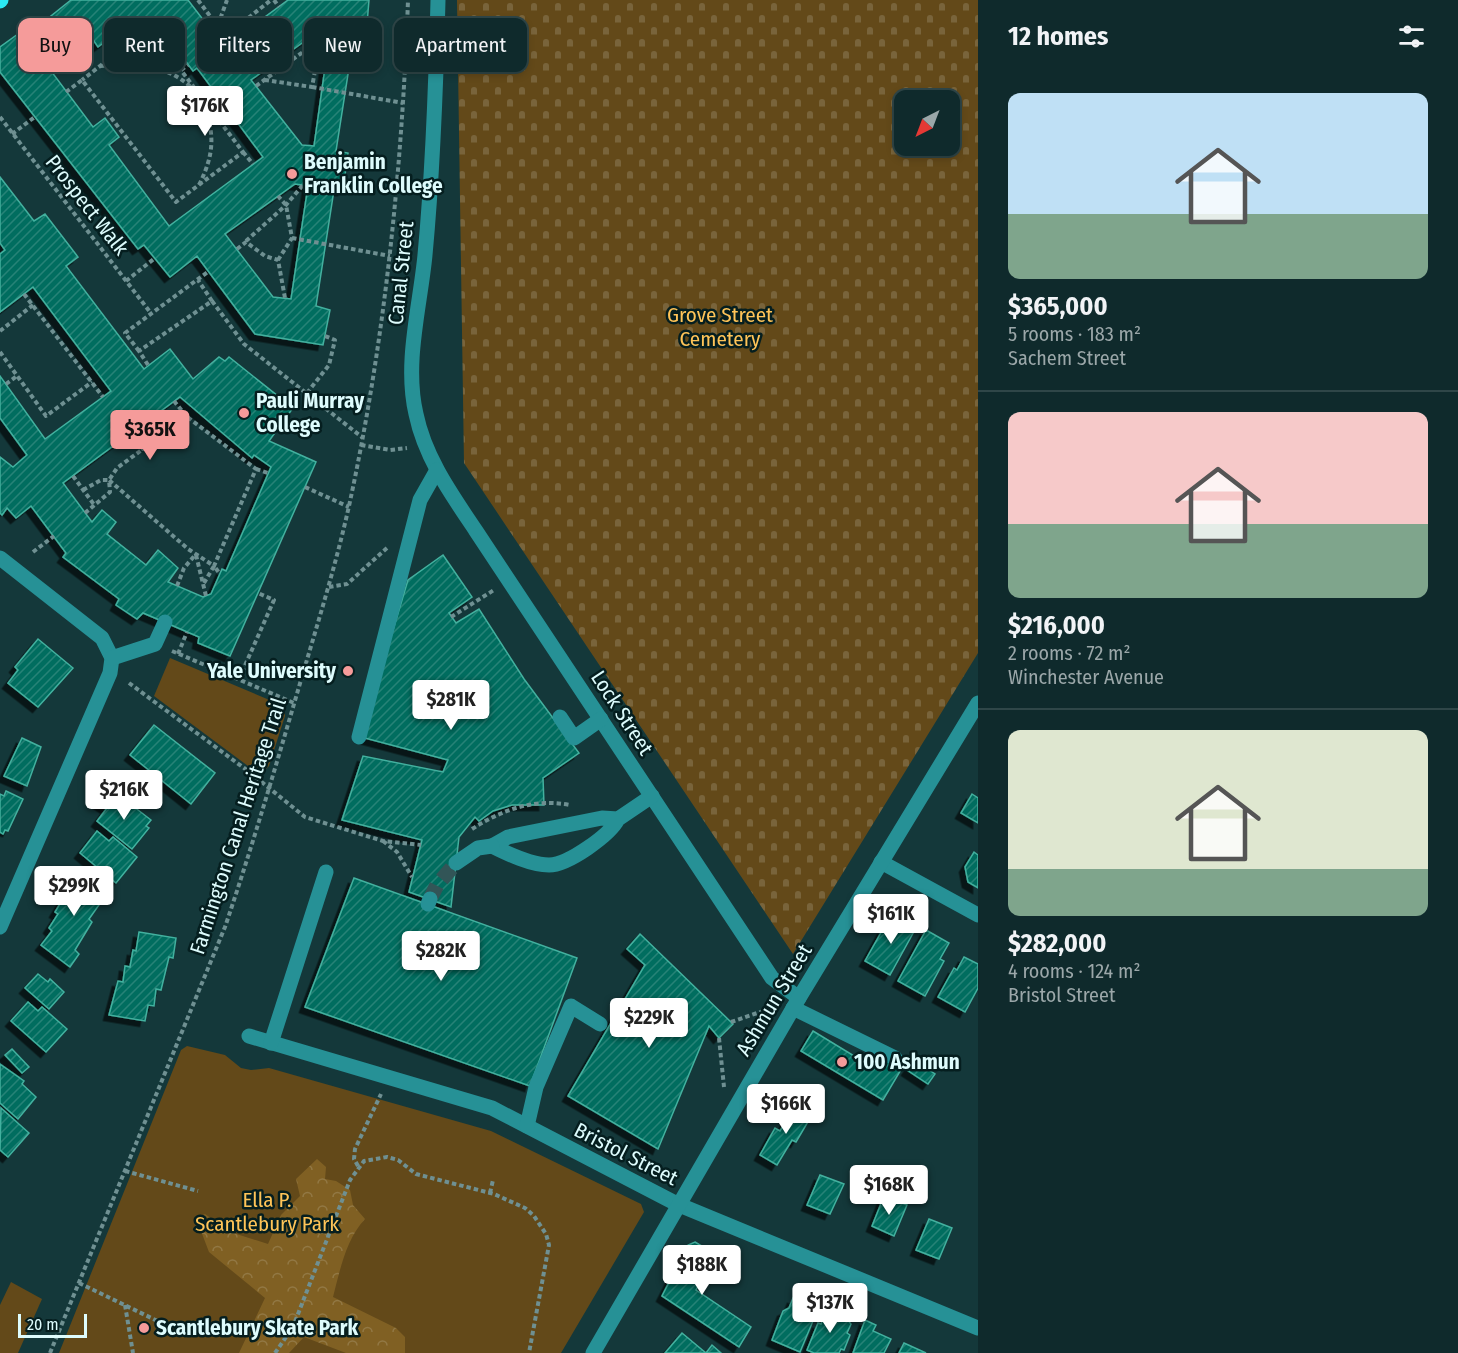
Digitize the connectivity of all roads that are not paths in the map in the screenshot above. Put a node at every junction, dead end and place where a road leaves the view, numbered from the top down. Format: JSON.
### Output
{"nodes":[{"id":1,"x":438,"y":0,"type":"edge"},
{"id":2,"x":424,"y":441,"type":"joint"},
{"id":3,"x":437,"y":470,"type":"junction"},
{"id":4,"x":0,"y":558,"type":"edge"},
{"id":5,"x":165,"y":622,"type":"dead end"},
{"id":6,"x":112,"y":658,"type":"junction"},
{"id":7,"x":978,"y":703,"type":"edge"},
{"id":8,"x":560,"y":717,"type":"dead end"},
{"id":9,"x":601,"y":719,"type":"junction"},
{"id":10,"x":359,"y":737,"type":"dead end"},
{"id":11,"x":652,"y":796,"type":"junction"},
{"id":12,"x":618,"y":819,"type":"junction"},
{"id":13,"x":492,"y":846,"type":"junction"},
{"id":14,"x":881,"y":862,"type":"junction"},
{"id":15,"x":456,"y":863,"type":"tunnel mouth"},
{"id":16,"x":326,"y":872,"type":"dead end"},
{"id":17,"x":978,"y":915,"type":"edge"},
{"id":18,"x":0,"y":927,"type":"edge"},
{"id":19,"x":796,"y":1003,"type":"junction"},
{"id":20,"x":600,"y":1024,"type":"dead end"},
{"id":21,"x":249,"y":1036,"type":"dead end"},
{"id":22,"x":271,"y":1042,"type":"junction"},
{"id":23,"x":895,"y":1058,"type":"dead end"},
{"id":24,"x":527,"y":1126,"type":"junction"},
{"id":25,"x":678,"y":1204,"type":"junction"},
{"id":26,"x":978,"y":1328,"type":"edge"},
{"id":27,"x":593,"y":1353,"type":"edge"}],
"edges":[{"from":1,"to":2,"type":"street","name":"Canal Street"},
{"from":2,"to":3,"type":"street","name":"Lock Street"},
{"from":3,"to":9,"type":"street","name":"Lock Street"},
{"from":3,"to":10,"type":"street"},
{"from":4,"to":6,"type":"street"},
{"from":5,"to":6,"type":"street"},
{"from":6,"to":18,"type":"street"},
{"from":7,"to":14,"type":"street","name":"Ashmun Street"},
{"from":8,"to":9,"type":"street"},
{"from":9,"to":11,"type":"street","name":"Lock Street"},
{"from":11,"to":12,"type":"street"},
{"from":11,"to":19,"type":"street","name":"Lock Street"},
{"from":12,"to":13,"type":"street"},
{"from":12,"to":13,"type":"street"},
{"from":13,"to":15,"type":"street"},
{"from":14,"to":17,"type":"street"},
{"from":14,"to":19,"type":"street","name":"Ashmun Street"},
{"from":16,"to":22,"type":"street"},
{"from":19,"to":23,"type":"street","name":"Lock Street"},
{"from":19,"to":25,"type":"street","name":"Ashmun Street"},
{"from":20,"to":24,"type":"street"},
{"from":21,"to":22,"type":"street","name":"Bristol Street"},
{"from":22,"to":24,"type":"street","name":"Bristol Street"},
{"from":24,"to":25,"type":"street","name":"Bristol Street"},
{"from":25,"to":26,"type":"street","name":"Bristol Street"},
{"from":25,"to":27,"type":"street","name":"Ashmun Street"}]}
